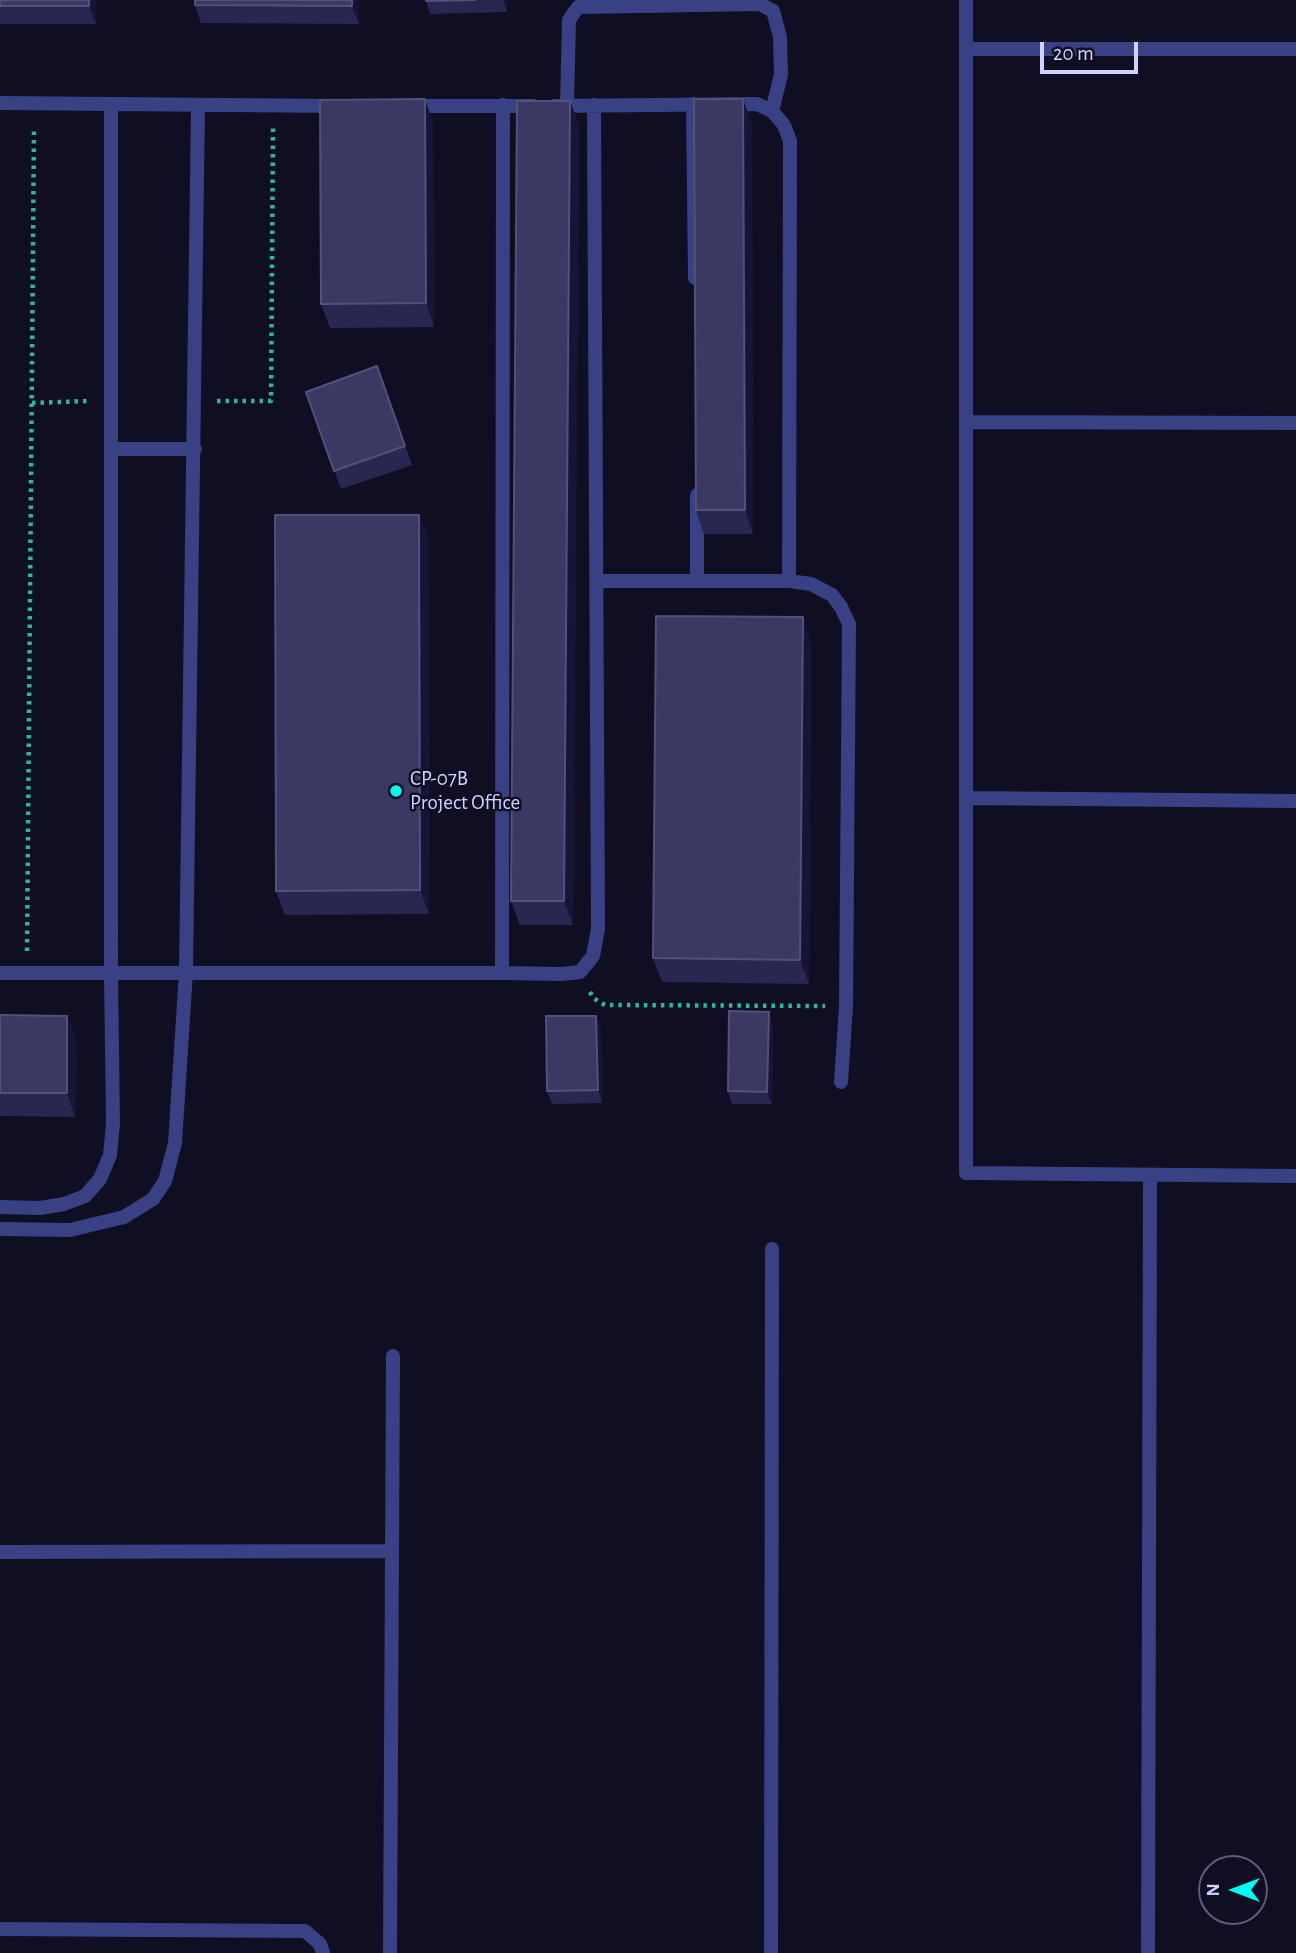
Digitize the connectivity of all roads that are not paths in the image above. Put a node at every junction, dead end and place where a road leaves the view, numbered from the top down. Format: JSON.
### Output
{"nodes":[{"id":1,"x":966,"y":0,"type":"edge"},
{"id":2,"x":965,"y":49,"type":"junction"},
{"id":3,"x":1296,"y":50,"type":"edge"},
{"id":4,"x":0,"y":103,"type":"edge"},
{"id":5,"x":693,"y":104,"type":"junction"},
{"id":6,"x":111,"y":105,"type":"junction"},
{"id":7,"x":503,"y":105,"type":"junction"},
{"id":8,"x":594,"y":105,"type":"junction"},
{"id":9,"x":198,"y":106,"type":"junction"},
{"id":10,"x":354,"y":106,"type":"edge"},
{"id":11,"x":395,"y":106,"type":"edge"},
{"id":12,"x":567,"y":106,"type":"junction"},
{"id":13,"x":772,"y":111,"type":"junction"},
{"id":14,"x":695,"y":295,"type":"edge"},
{"id":15,"x":965,"y":422,"type":"junction"},
{"id":16,"x":1296,"y":423,"type":"edge"},
{"id":17,"x":112,"y":449,"type":"junction"},
{"id":18,"x":195,"y":449,"type":"junction"},
{"id":19,"x":696,"y":485,"type":"edge"},
{"id":20,"x":598,"y":581,"type":"junction"},
{"id":21,"x":697,"y":581,"type":"junction"},
{"id":22,"x":789,"y":581,"type":"junction"},
{"id":23,"x":965,"y":797,"type":"junction"},
{"id":24,"x":1296,"y":801,"type":"edge"},
{"id":25,"x":186,"y":972,"type":"junction"},
{"id":26,"x":0,"y":973,"type":"edge"},
{"id":27,"x":502,"y":973,"type":"junction"},
{"id":28,"x":111,"y":975,"type":"junction"},
{"id":29,"x":841,"y":1082,"type":"dead end"},
{"id":30,"x":1150,"y":1175,"type":"junction"},
{"id":31,"x":1296,"y":1176,"type":"edge"},
{"id":32,"x":0,"y":1207,"type":"edge"},
{"id":33,"x":0,"y":1229,"type":"edge"},
{"id":34,"x":772,"y":1249,"type":"dead end"},
{"id":35,"x":393,"y":1356,"type":"dead end"},
{"id":36,"x":392,"y":1551,"type":"junction"},
{"id":37,"x":0,"y":1552,"type":"edge"},
{"id":38,"x":0,"y":1929,"type":"edge"},
{"id":39,"x":323,"y":1953,"type":"edge"},
{"id":40,"x":390,"y":1953,"type":"edge"},
{"id":41,"x":771,"y":1953,"type":"edge"},
{"id":42,"x":1148,"y":1953,"type":"edge"}],
"edges":[{"from":1,"to":2,"type":"street"},
{"from":2,"to":3,"type":"street"},
{"from":2,"to":15,"type":"street"},
{"from":4,"to":6,"type":"street"},
{"from":5,"to":8,"type":"street"},
{"from":5,"to":13,"type":"street"},
{"from":5,"to":14,"type":"street"},
{"from":6,"to":9,"type":"street"},
{"from":6,"to":17,"type":"street"},
{"from":7,"to":11,"type":"street"},
{"from":7,"to":12,"type":"street"},
{"from":7,"to":27,"type":"street"},
{"from":8,"to":12,"type":"street"},
{"from":8,"to":20,"type":"street"},
{"from":9,"to":10,"type":"street"},
{"from":9,"to":18,"type":"street"},
{"from":12,"to":13,"type":"street"},
{"from":13,"to":22,"type":"street"},
{"from":15,"to":16,"type":"street"},
{"from":15,"to":23,"type":"street"},
{"from":17,"to":18,"type":"street"},
{"from":17,"to":28,"type":"street"},
{"from":18,"to":25,"type":"street"},
{"from":19,"to":21,"type":"street"},
{"from":20,"to":21,"type":"street"},
{"from":20,"to":27,"type":"street"},
{"from":21,"to":22,"type":"street"},
{"from":22,"to":29,"type":"street"},
{"from":23,"to":24,"type":"street"},
{"from":23,"to":30,"type":"street"},
{"from":25,"to":27,"type":"street"},
{"from":25,"to":28,"type":"street"},
{"from":25,"to":33,"type":"street"},
{"from":26,"to":28,"type":"street"},
{"from":28,"to":32,"type":"street"},
{"from":30,"to":31,"type":"street"},
{"from":30,"to":42,"type":"street"},
{"from":34,"to":41,"type":"street"},
{"from":35,"to":36,"type":"street"},
{"from":36,"to":37,"type":"street"},
{"from":36,"to":40,"type":"street"},
{"from":38,"to":39,"type":"street"}]}
